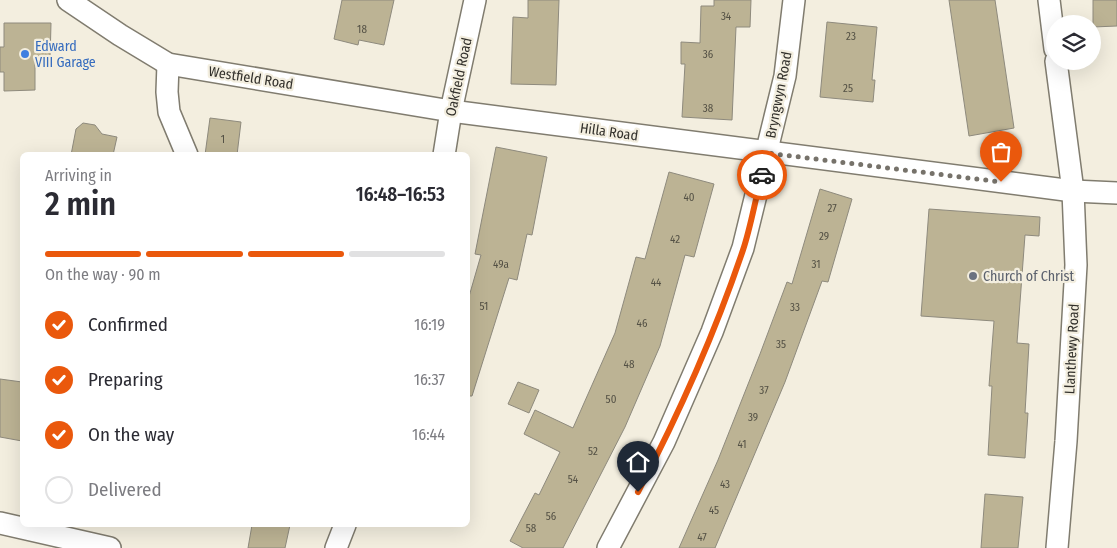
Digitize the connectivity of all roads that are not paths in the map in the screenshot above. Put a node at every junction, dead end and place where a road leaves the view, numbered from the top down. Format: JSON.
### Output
{"nodes":[{"id":1,"x":68,"y":0,"type":"edge"},
{"id":2,"x":475,"y":0,"type":"edge"},
{"id":3,"x":794,"y":0,"type":"edge"},
{"id":4,"x":1049,"y":0,"type":"edge"},
{"id":5,"x":1051,"y":15,"type":"edge"},
{"id":6,"x":168,"y":64,"type":"junction"},
{"id":7,"x":1057,"y":70,"type":"edge"},
{"id":8,"x":451,"y":111,"type":"junction"},
{"id":9,"x":186,"y":152,"type":"edge"},
{"id":10,"x":444,"y":152,"type":"edge"},
{"id":11,"x":767,"y":153,"type":"junction"},
{"id":12,"x":1073,"y":192,"type":"junction"},
{"id":13,"x":1117,"y":193,"type":"edge"},
{"id":14,"x":0,"y":523,"type":"edge"},
{"id":15,"x":344,"y":527,"type":"edge"},
{"id":16,"x":110,"y":548,"type":"edge"},
{"id":17,"x":336,"y":548,"type":"edge"},
{"id":18,"x":608,"y":548,"type":"edge"},
{"id":19,"x":1057,"y":548,"type":"edge"}],
"edges":[{"from":1,"to":6,"type":"street","name":"Westfield Road"},
{"from":2,"to":8,"type":"street","name":"Oakfield Road"},
{"from":3,"to":11,"type":"street","name":"Bryngwyn Road"},
{"from":4,"to":5,"type":"street"},
{"from":6,"to":8,"type":"street","name":"Westfield Road"},
{"from":6,"to":9,"type":"street"},
{"from":7,"to":12,"type":"street","name":"Llanthewy Road"},
{"from":8,"to":10,"type":"street","name":"Oakfield Road"},
{"from":8,"to":11,"type":"street","name":"Hilla Road"},
{"from":11,"to":12,"type":"street","name":"Hilla Road"},
{"from":11,"to":18,"type":"street","name":"Bryngwyn Road"},
{"from":12,"to":13,"type":"street","name":"Hilla Road"},
{"from":12,"to":19,"type":"street","name":"Llanthewy Road"},
{"from":14,"to":16,"type":"street"},
{"from":15,"to":17,"type":"street"}]}
